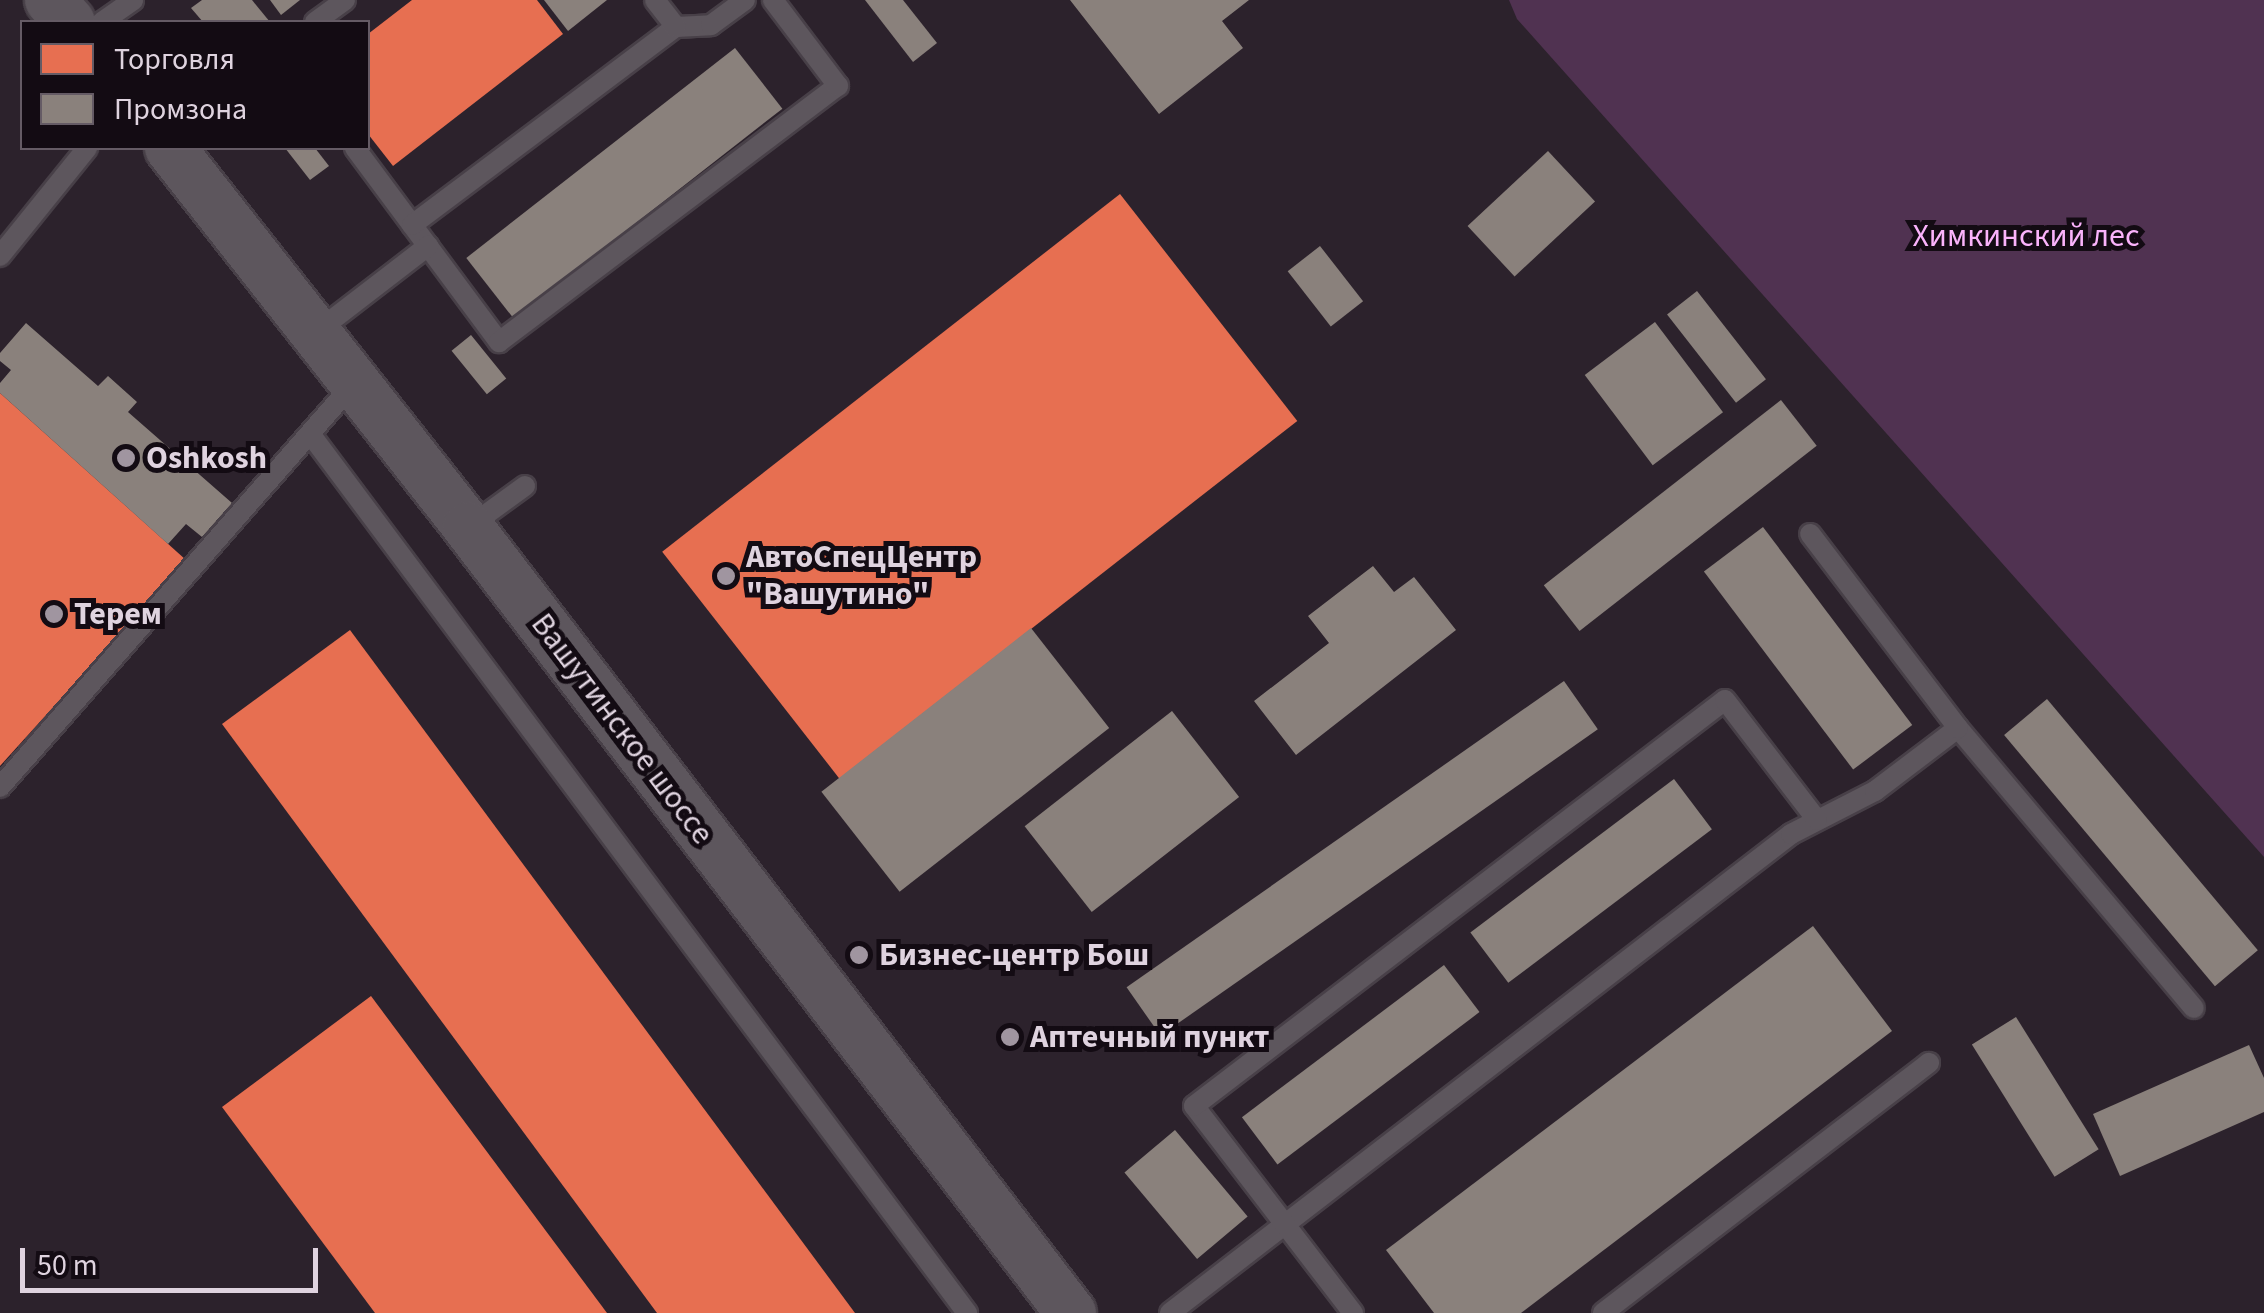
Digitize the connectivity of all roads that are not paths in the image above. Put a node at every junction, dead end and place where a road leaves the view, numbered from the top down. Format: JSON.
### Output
{"nodes":[{"id":1,"x":50,"y":0,"type":"edge"},
{"id":2,"x":132,"y":0,"type":"edge"},
{"id":3,"x":345,"y":0,"type":"edge"},
{"id":4,"x":656,"y":0,"type":"edge"},
{"id":5,"x":745,"y":0,"type":"edge"},
{"id":6,"x":773,"y":0,"type":"edge"},
{"id":7,"x":68,"y":20,"type":"edge"},
{"id":8,"x":105,"y":20,"type":"edge"},
{"id":9,"x":318,"y":20,"type":"edge"},
{"id":10,"x":676,"y":27,"type":"junction"},
{"id":11,"x":84,"y":150,"type":"edge"},
{"id":12,"x":172,"y":150,"type":"edge"},
{"id":13,"x":356,"y":150,"type":"edge"},
{"id":14,"x":412,"y":225,"type":"junction"},
{"id":15,"x":428,"y":246,"type":"junction"},
{"id":16,"x":0,"y":256,"type":"edge"},
{"id":17,"x":315,"y":333,"type":"junction"},
{"id":18,"x":354,"y":384,"type":"junction"},
{"id":19,"x":311,"y":435,"type":"junction"},
{"id":20,"x":525,"y":486,"type":"dead end"},
{"id":21,"x":468,"y":528,"type":"junction"},
{"id":22,"x":1810,"y":534,"type":"dead end"},
{"id":23,"x":1958,"y":728,"type":"junction"},
{"id":24,"x":0,"y":787,"type":"edge"},
{"id":25,"x":1817,"y":820,"type":"junction"},
{"id":26,"x":2194,"y":1008,"type":"dead end"},
{"id":27,"x":1930,"y":1063,"type":"dead end"},
{"id":28,"x":1285,"y":1224,"type":"junction"},
{"id":29,"x":967,"y":1313,"type":"edge"},
{"id":30,"x":1071,"y":1313,"type":"edge"},
{"id":31,"x":1170,"y":1313,"type":"edge"},
{"id":32,"x":1353,"y":1313,"type":"edge"},
{"id":33,"x":1603,"y":1313,"type":"edge"}],
"edges":[{"from":1,"to":7,"type":"street"},
{"from":2,"to":8,"type":"lane"},
{"from":3,"to":9,"type":"lane"},
{"from":4,"to":10,"type":"lane"},
{"from":5,"to":10,"type":"lane"},
{"from":6,"to":15,"type":"lane"},
{"from":10,"to":14,"type":"lane"},
{"from":11,"to":16,"type":"lane"},
{"from":12,"to":17,"type":"street","name":"Вашутинское шоссе"},
{"from":13,"to":14,"type":"lane"},
{"from":14,"to":15,"type":"lane"},
{"from":15,"to":17,"type":"lane"},
{"from":17,"to":18,"type":"street","name":"Вашутинское шоссе"},
{"from":18,"to":19,"type":"lane"},
{"from":18,"to":21,"type":"street","name":"Вашутинское шоссе"},
{"from":19,"to":24,"type":"lane"},
{"from":19,"to":29,"type":"lane"},
{"from":20,"to":21,"type":"lane"},
{"from":21,"to":30,"type":"street","name":"Вашутинское шоссе"},
{"from":22,"to":23,"type":"lane"},
{"from":23,"to":25,"type":"lane"},
{"from":23,"to":26,"type":"lane"},
{"from":25,"to":28,"type":"lane"},
{"from":25,"to":28,"type":"lane"},
{"from":27,"to":33,"type":"lane"},
{"from":28,"to":31,"type":"lane"},
{"from":28,"to":32,"type":"lane"}]}
